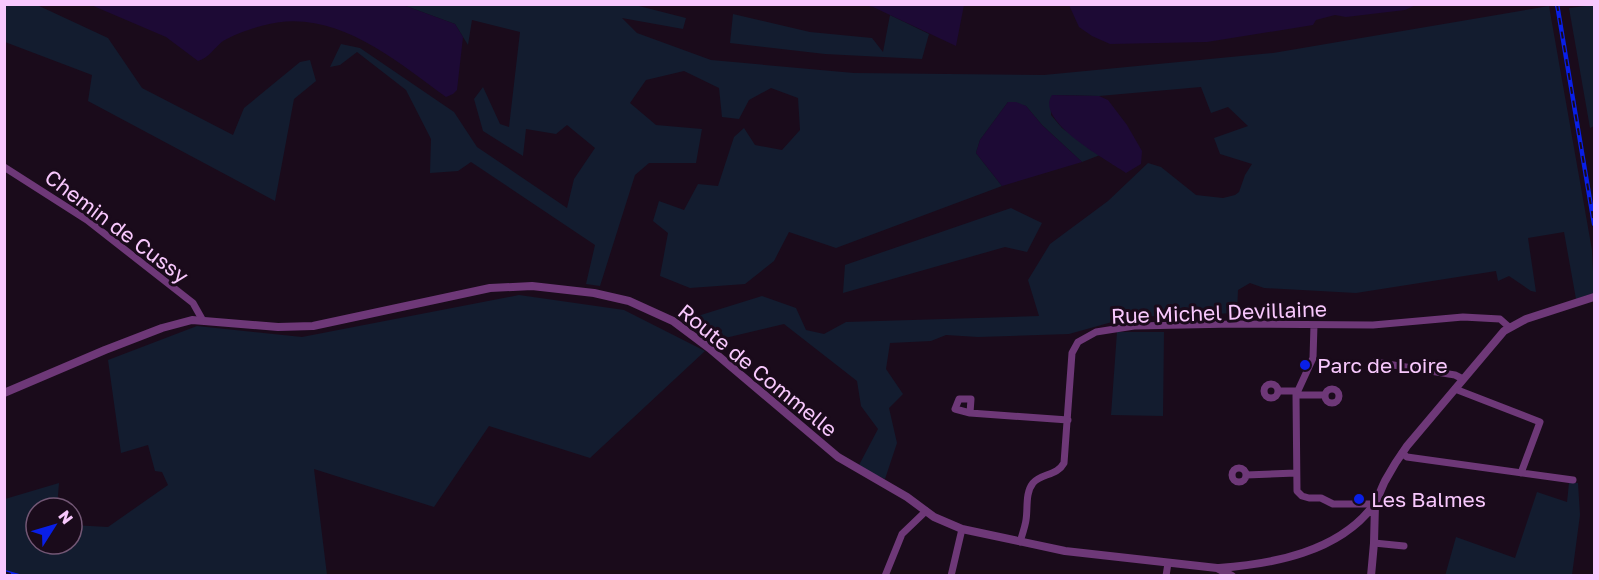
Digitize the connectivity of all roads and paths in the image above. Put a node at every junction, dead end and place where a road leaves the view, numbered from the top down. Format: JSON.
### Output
{"nodes":[{"id":1,"x":4,"y":166,"type":"edge"},
{"id":2,"x":1594,"y":297,"type":"edge"},
{"id":3,"x":202,"y":319,"type":"junction"},
{"id":4,"x":1314,"y":326,"type":"junction"},
{"id":5,"x":1509,"y":327,"type":"junction"},
{"id":6,"x":1375,"y":362,"type":"dead end"},
{"id":7,"x":1463,"y":379,"type":"junction"},
{"id":8,"x":1455,"y":389,"type":"junction"},
{"id":9,"x":1278,"y":391,"type":"dead end"},
{"id":10,"x":4,"y":393,"type":"edge"},
{"id":11,"x":1297,"y":393,"type":"junction"},
{"id":12,"x":1325,"y":395,"type":"dead end"},
{"id":13,"x":970,"y":413,"type":"dead end"},
{"id":14,"x":1068,"y":420,"type":"junction"},
{"id":15,"x":1402,"y":453,"type":"junction"},
{"id":16,"x":1296,"y":473,"type":"junction"},
{"id":17,"x":1521,"y":473,"type":"junction"},
{"id":18,"x":1246,"y":475,"type":"dead end"},
{"id":19,"x":1573,"y":480,"type":"dead end"},
{"id":20,"x":1374,"y":504,"type":"junction"},
{"id":21,"x":926,"y":511,"type":"junction"},
{"id":22,"x":962,"y":529,"type":"junction"},
{"id":23,"x":1020,"y":542,"type":"junction"},
{"id":24,"x":1374,"y":543,"type":"junction"},
{"id":25,"x":1404,"y":546,"type":"dead end"},
{"id":26,"x":1168,"y":563,"type":"junction"},
{"id":27,"x":1217,"y":568,"type":"junction"},
{"id":28,"x":885,"y":576,"type":"edge"},
{"id":29,"x":951,"y":576,"type":"edge"},
{"id":30,"x":1166,"y":576,"type":"edge"},
{"id":31,"x":1232,"y":576,"type":"edge"},
{"id":32,"x":1371,"y":576,"type":"edge"}],
"edges":[{"from":1,"to":3,"type":"street","name":"Chemin de Cussy"},
{"from":2,"to":5,"type":"street"},
{"from":3,"to":10,"type":"street","name":"Route de Commelle"},
{"from":3,"to":21,"type":"street","name":"Route de Commelle"},
{"from":4,"to":5,"type":"street","name":"Rue Michel Devillaine"},
{"from":4,"to":11,"type":"street"},
{"from":4,"to":14,"type":"street","name":"Rue Michel Devillaine"},
{"from":5,"to":7,"type":"street"},
{"from":6,"to":7,"type":"street"},
{"from":7,"to":8,"type":"street"},
{"from":8,"to":15,"type":"street"},
{"from":8,"to":17,"type":"street"},
{"from":9,"to":11,"type":"street"},
{"from":11,"to":12,"type":"street"},
{"from":11,"to":16,"type":"street"},
{"from":13,"to":14,"type":"street"},
{"from":14,"to":23,"type":"street","name":"Rue Michel Devillaine"},
{"from":15,"to":17,"type":"street"},
{"from":15,"to":20,"type":"street"},
{"from":16,"to":18,"type":"street"},
{"from":16,"to":20,"type":"street"},
{"from":17,"to":19,"type":"street"},
{"from":20,"to":24,"type":"street"},
{"from":20,"to":27,"type":"street"},
{"from":21,"to":22,"type":"street","name":"Route de Commelle"},
{"from":21,"to":28,"type":"street"},
{"from":22,"to":23,"type":"street","name":"Route de Commelle"},
{"from":22,"to":29,"type":"street"},
{"from":23,"to":26,"type":"street","name":"Route de Commelle"},
{"from":24,"to":25,"type":"street"},
{"from":24,"to":32,"type":"street"},
{"from":26,"to":27,"type":"street","name":"Route de Commelle"},
{"from":26,"to":30,"type":"street"},
{"from":27,"to":31,"type":"street","name":"Route de Commelle"}]}
